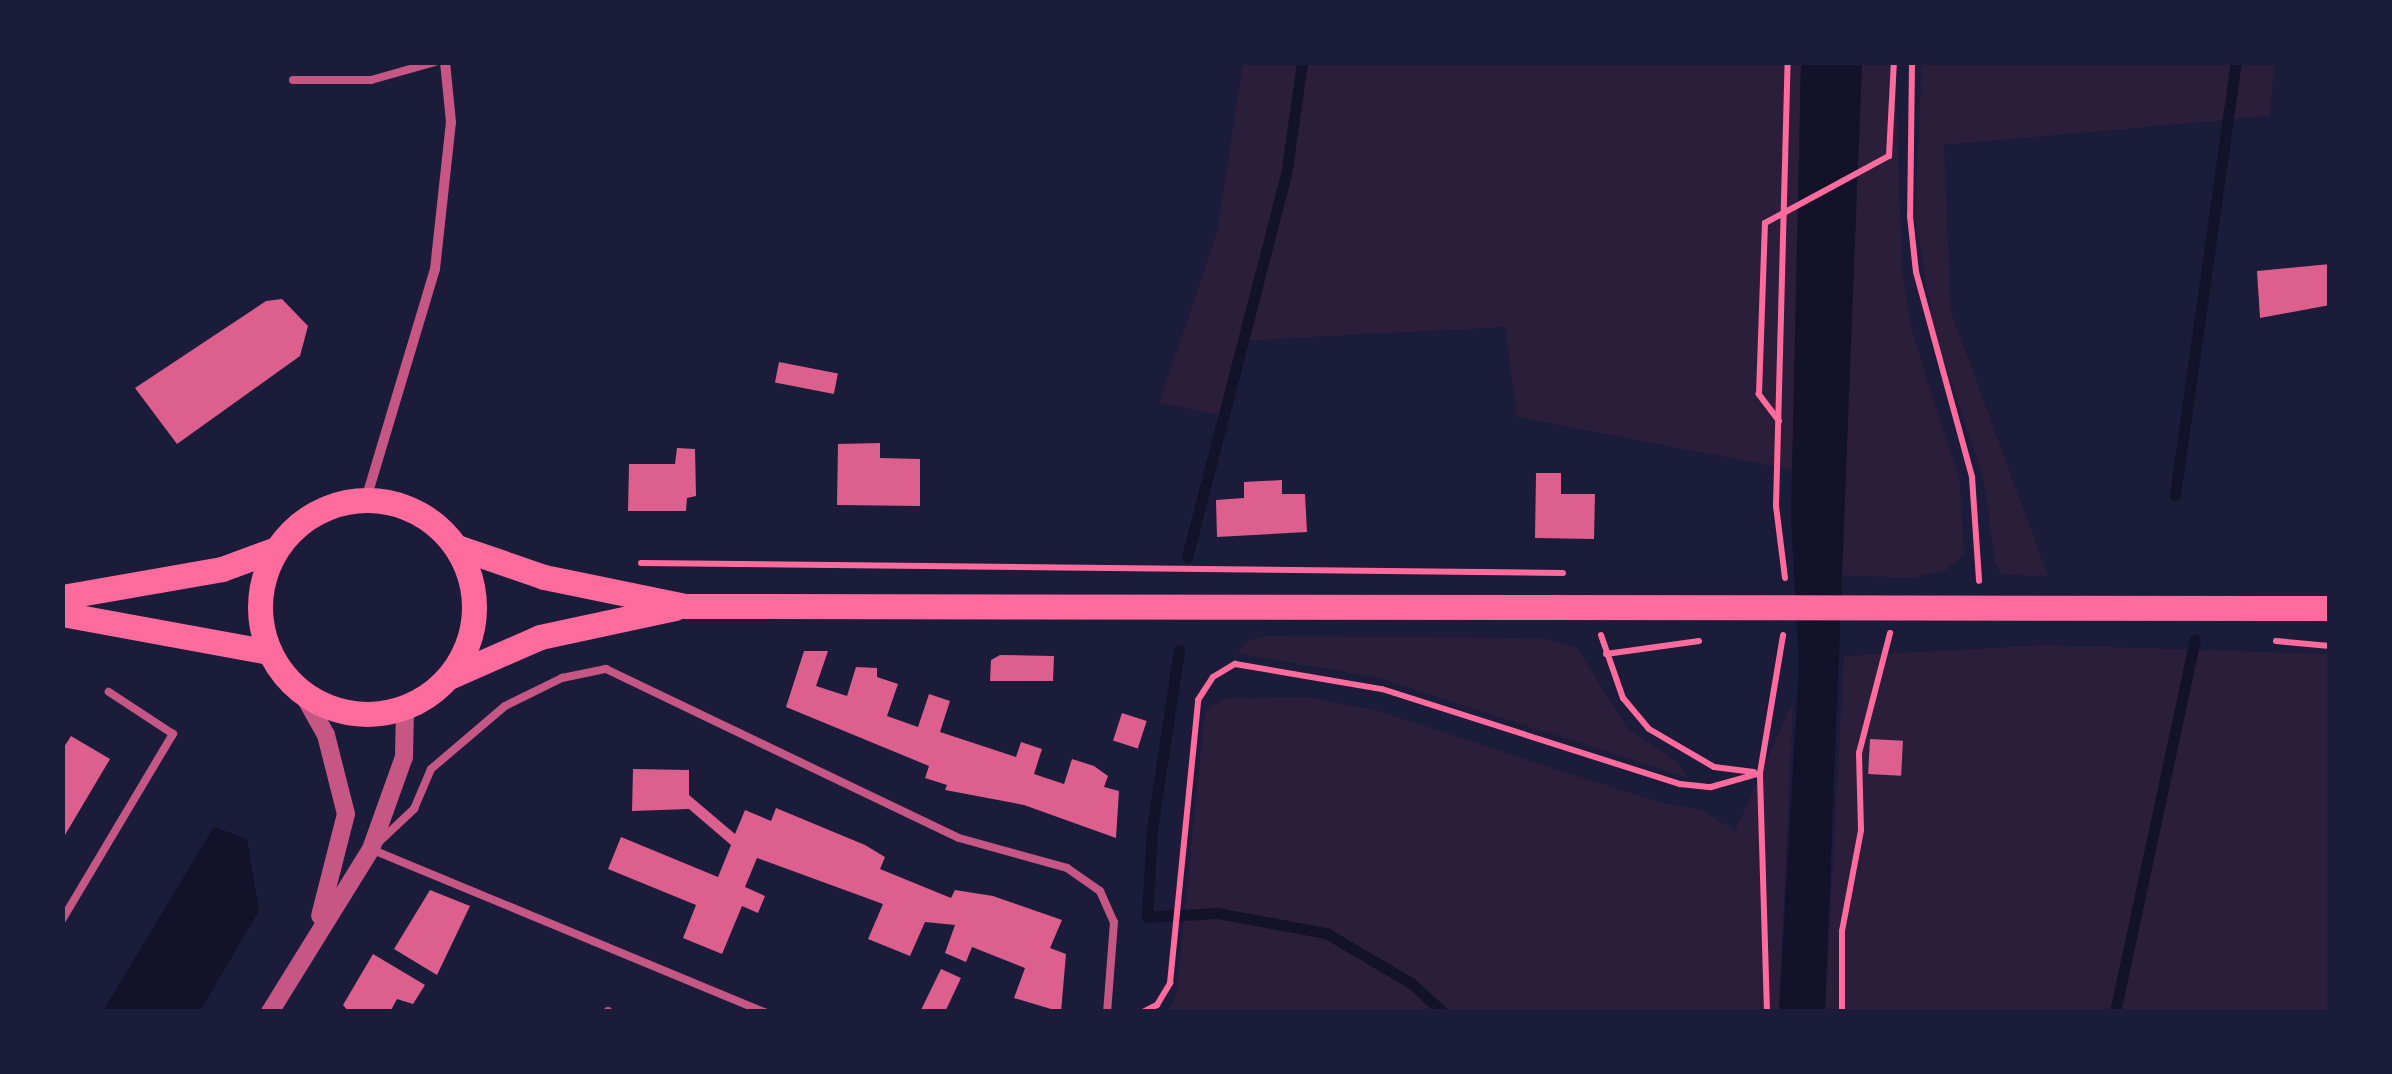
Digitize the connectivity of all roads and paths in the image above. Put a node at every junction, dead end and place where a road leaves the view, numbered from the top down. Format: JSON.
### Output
{"nodes":[{"id":1,"x":435,"y":62,"type":"edge"},
{"id":2,"x":445,"y":62,"type":"edge"},
{"id":3,"x":1788,"y":62,"type":"edge"},
{"id":4,"x":1894,"y":62,"type":"edge"},
{"id":5,"x":1912,"y":62,"type":"edge"},
{"id":6,"x":293,"y":80,"type":"dead end"},
{"id":7,"x":366,"y":499,"type":"junction"},
{"id":8,"x":457,"y":547,"type":"junction"},
{"id":9,"x":276,"y":549,"type":"junction"},
{"id":10,"x":630,"y":563,"type":"dead end"},
{"id":11,"x":1572,"y":574,"type":"dead end"},
{"id":12,"x":1979,"y":582,"type":"dead end"},
{"id":13,"x":62,"y":597,"type":"edge"},
{"id":14,"x":685,"y":606,"type":"junction"},
{"id":15,"x":2330,"y":608,"type":"edge"},
{"id":16,"x":1885,"y":609,"type":"junction"},
{"id":17,"x":62,"y":614,"type":"edge"},
{"id":18,"x":1710,"y":640,"type":"dead end"},
{"id":19,"x":269,"y":652,"type":"junction"},
{"id":20,"x":449,"y":677,"type":"junction"},
{"id":21,"x":109,"y":692,"type":"dead end"},
{"id":22,"x":303,"y":694,"type":"junction"},
{"id":23,"x":406,"y":708,"type":"junction"},
{"id":24,"x":1760,"y":773,"type":"junction"},
{"id":25,"x":372,"y":850,"type":"junction"},
{"id":26,"x":62,"y":920,"type":"edge"},
{"id":27,"x":314,"y":936,"type":"junction"},
{"id":28,"x":270,"y":1012,"type":"edge"},
{"id":29,"x":764,"y":1012,"type":"edge"},
{"id":30,"x":1107,"y":1012,"type":"edge"},
{"id":31,"x":1143,"y":1012,"type":"edge"},
{"id":32,"x":1767,"y":1012,"type":"edge"},
{"id":33,"x":1842,"y":1012,"type":"edge"}],
"edges":[{"from":1,"to":6,"type":"lane"},
{"from":2,"to":7,"type":"street"},
{"from":3,"to":4,"type":"path"},
{"from":5,"to":12,"type":"path"},
{"from":7,"to":8,"type":"main road"},
{"from":7,"to":9,"type":"main road"},
{"from":8,"to":14,"type":"main road"},
{"from":8,"to":20,"type":"main road"},
{"from":9,"to":13,"type":"main road"},
{"from":9,"to":19,"type":"main road"},
{"from":10,"to":11,"type":"path"},
{"from":14,"to":16,"type":"main road"},
{"from":14,"to":20,"type":"main road"},
{"from":15,"to":16,"type":"main road"},
{"from":16,"to":33,"type":"path"},
{"from":17,"to":19,"type":"main road"},
{"from":18,"to":24,"type":"path"},
{"from":19,"to":22,"type":"main road"},
{"from":20,"to":23,"type":"main road"},
{"from":21,"to":26,"type":"lane"},
{"from":22,"to":23,"type":"main road"},
{"from":22,"to":27,"type":"street"},
{"from":23,"to":25,"type":"street"},
{"from":24,"to":31,"type":"path"},
{"from":24,"to":32,"type":"path"},
{"from":25,"to":27,"type":"street"},
{"from":25,"to":29,"type":"lane"},
{"from":25,"to":30,"type":"lane"},
{"from":27,"to":28,"type":"street"}]}
